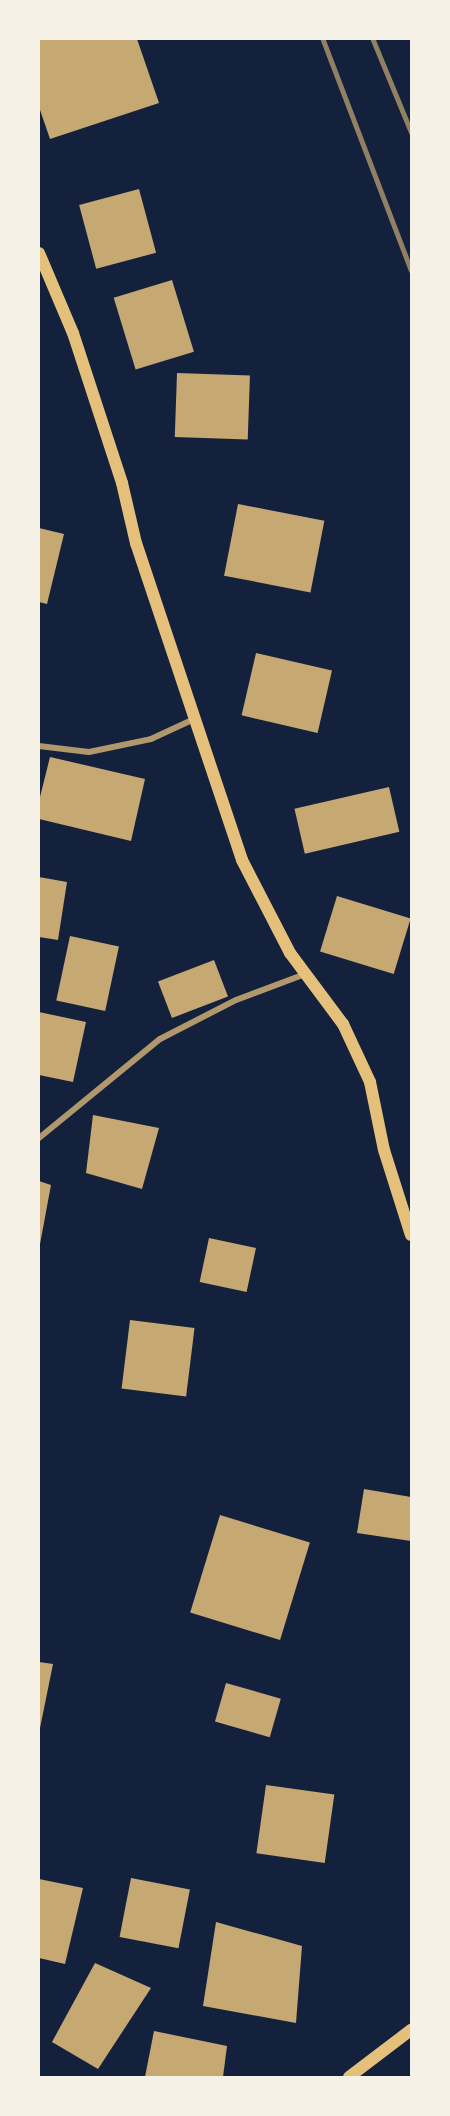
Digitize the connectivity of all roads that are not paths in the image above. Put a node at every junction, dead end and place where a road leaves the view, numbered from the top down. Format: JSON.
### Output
{"nodes":[{"id":1,"x":39,"y":253,"type":"edge"},
{"id":2,"x":194,"y":719,"type":"junction"},
{"id":3,"x":39,"y":746,"type":"edge"},
{"id":4,"x":305,"y":974,"type":"junction"},
{"id":5,"x":39,"y":1138,"type":"edge"},
{"id":6,"x":411,"y":1234,"type":"edge"},
{"id":7,"x":411,"y":2030,"type":"edge"},
{"id":8,"x":349,"y":2077,"type":"edge"}],
"edges":[{"from":1,"to":2,"type":"main road"},
{"from":2,"to":3,"type":"street"},
{"from":2,"to":4,"type":"main road"},
{"from":4,"to":5,"type":"street"},
{"from":4,"to":6,"type":"main road"},
{"from":7,"to":8,"type":"main road"}]}
